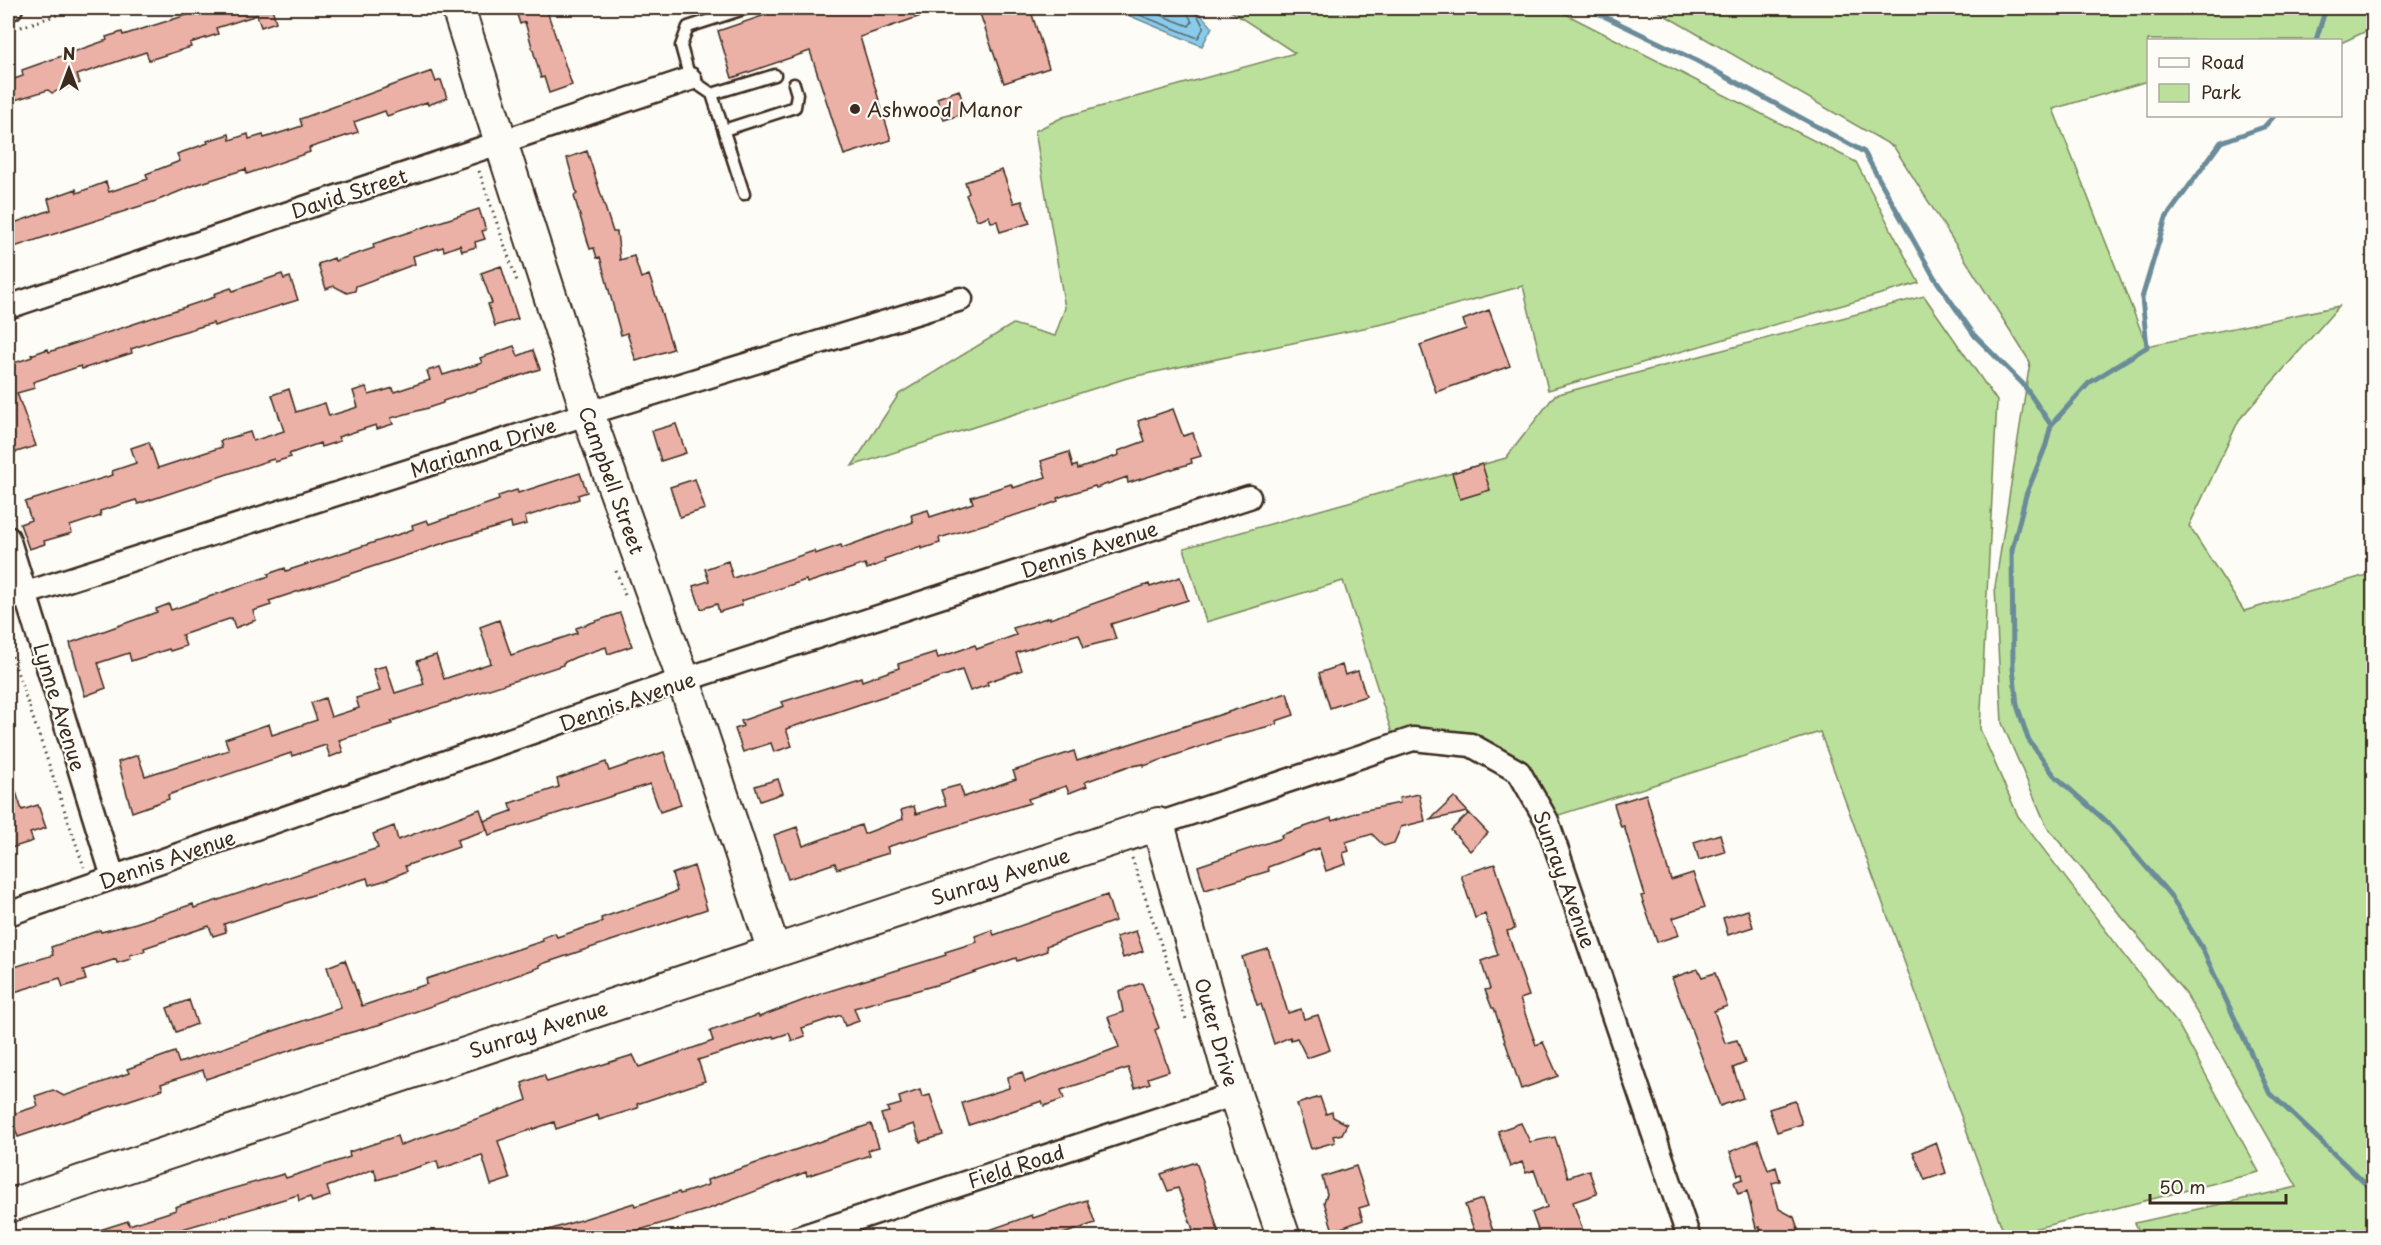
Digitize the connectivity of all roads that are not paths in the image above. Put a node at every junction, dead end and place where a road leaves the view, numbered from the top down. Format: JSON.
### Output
{"nodes":[{"id":1,"x":458,"y":8,"type":"edge"},
{"id":2,"x":747,"y":8,"type":"edge"},
{"id":3,"x":776,"y":75,"type":"dead end"},
{"id":4,"x":690,"y":79,"type":"junction"},
{"id":5,"x":794,"y":84,"type":"dead end"},
{"id":6,"x":712,"y":94,"type":"junction"},
{"id":7,"x":724,"y":130,"type":"junction"},
{"id":8,"x":488,"y":148,"type":"junction"},
{"id":9,"x":744,"y":194,"type":"dead end"},
{"id":10,"x":961,"y":299,"type":"dead end"},
{"id":11,"x":8,"y":307,"type":"edge"},
{"id":12,"x":588,"y":414,"type":"junction"},
{"id":13,"x":1249,"y":497,"type":"dead end"},
{"id":14,"x":8,"y":538,"type":"edge"},
{"id":15,"x":16,"y":596,"type":"edge"},
{"id":16,"x":684,"y":681,"type":"junction"},
{"id":17,"x":1158,"y":824,"type":"junction"},
{"id":18,"x":113,"y":877,"type":"junction"},
{"id":19,"x":8,"y":914,"type":"edge"},
{"id":20,"x":774,"y":951,"type":"junction"},
{"id":21,"x":1235,"y":1094,"type":"junction"},
{"id":22,"x":8,"y":1206,"type":"edge"},
{"id":23,"x":798,"y":1238,"type":"edge"},
{"id":24,"x":1284,"y":1238,"type":"edge"},
{"id":25,"x":1689,"y":1238,"type":"edge"}],
"edges":[{"from":1,"to":8,"type":"street","name":"Campbell Street"},
{"from":2,"to":4,"type":"lane"},
{"from":3,"to":6,"type":"lane"},
{"from":4,"to":6,"type":"lane"},
{"from":4,"to":8,"type":"street","name":"David Street"},
{"from":5,"to":7,"type":"lane"},
{"from":6,"to":7,"type":"lane"},
{"from":7,"to":9,"type":"lane"},
{"from":8,"to":11,"type":"street","name":"David Street"},
{"from":8,"to":12,"type":"street","name":"Campbell Street"},
{"from":10,"to":12,"type":"street","name":"Marianna Drive"},
{"from":12,"to":15,"type":"street","name":"Marianna Drive"},
{"from":12,"to":16,"type":"street","name":"Campbell Street"},
{"from":13,"to":16,"type":"street","name":"Dennis Avenue"},
{"from":14,"to":15,"type":"street","name":"Lynne Avenue"},
{"from":15,"to":18,"type":"street","name":"Lynne Avenue"},
{"from":16,"to":18,"type":"street","name":"Dennis Avenue"},
{"from":16,"to":20,"type":"street","name":"Campbell Street"},
{"from":17,"to":20,"type":"street","name":"Sunray Avenue"},
{"from":17,"to":21,"type":"street","name":"Outer Drive"},
{"from":17,"to":25,"type":"street","name":"Sunray Avenue"},
{"from":18,"to":19,"type":"street","name":"Dennis Avenue"},
{"from":20,"to":22,"type":"street","name":"Sunray Avenue"},
{"from":21,"to":23,"type":"street","name":"Field Road"},
{"from":21,"to":24,"type":"street","name":"Outer Drive"}]}
